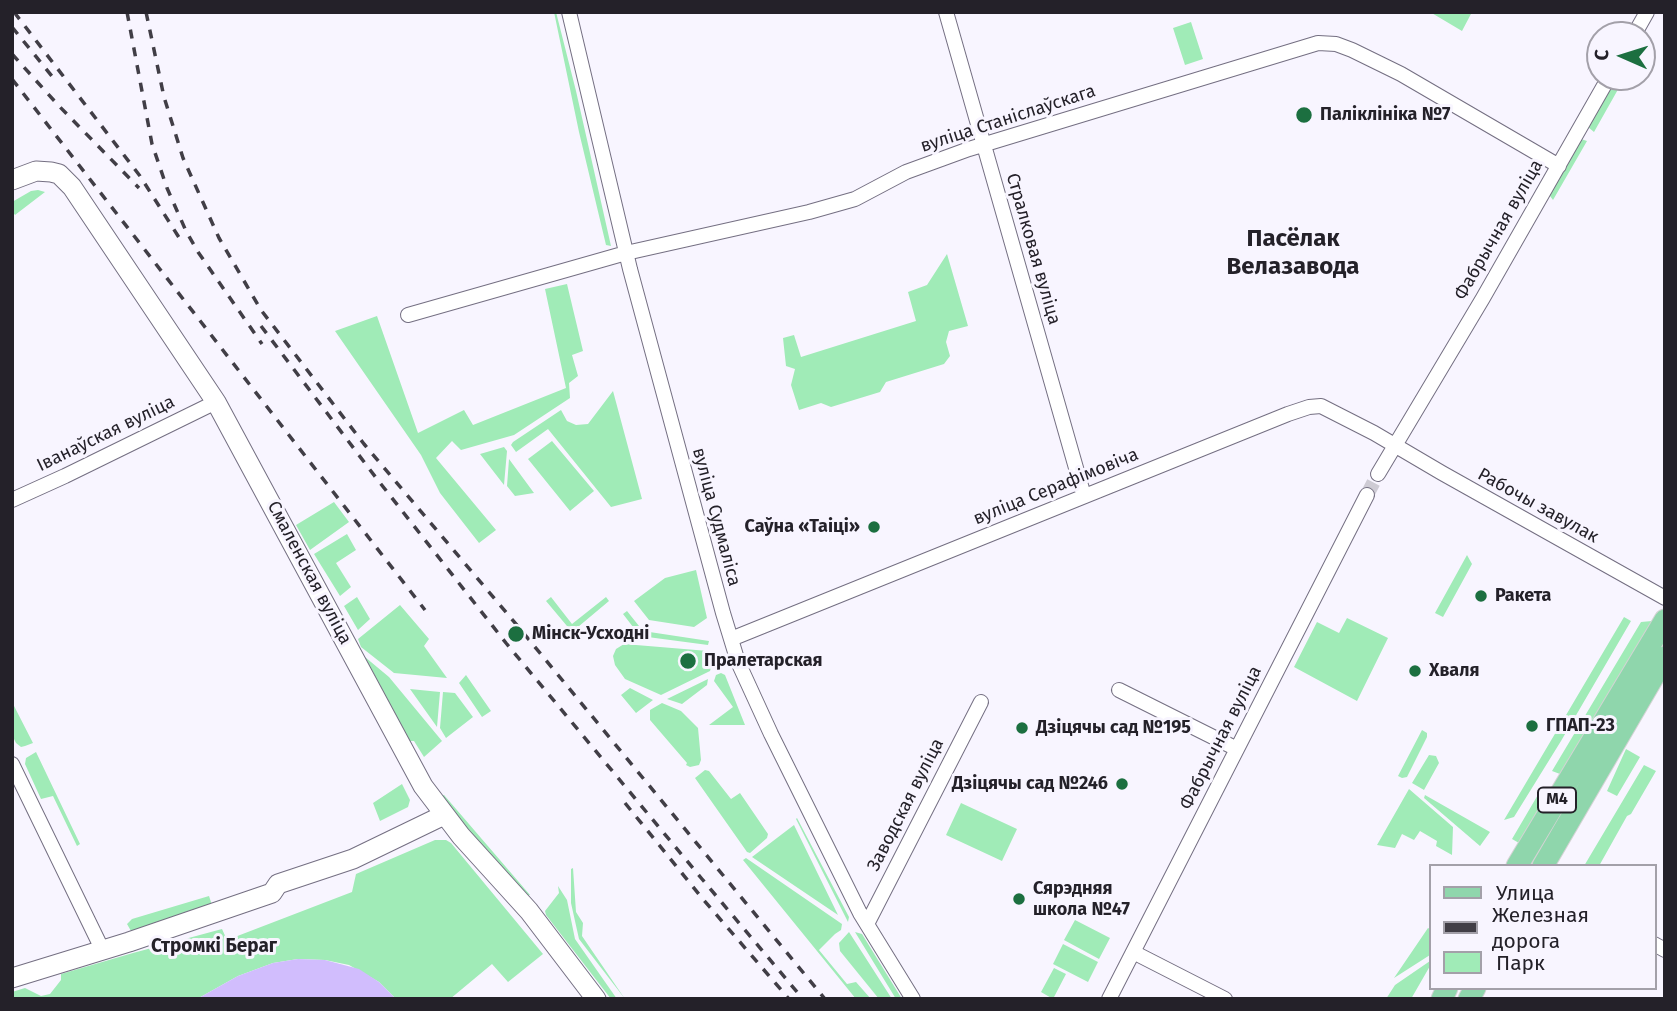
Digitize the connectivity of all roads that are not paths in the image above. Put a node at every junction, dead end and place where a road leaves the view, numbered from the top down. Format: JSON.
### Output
{"nodes":[{"id":1,"x":569,"y":12,"type":"edge"},
{"id":2,"x":946,"y":12,"type":"edge"},
{"id":3,"x":1601,"y":91,"type":"edge"},
{"id":4,"x":983,"y":145,"type":"junction"},
{"id":5,"x":1559,"y":166,"type":"junction"},
{"id":6,"x":14,"y":179,"type":"edge"},
{"id":7,"x":626,"y":253,"type":"junction"},
{"id":8,"x":408,"y":315,"type":"dead end"},
{"id":9,"x":216,"y":401,"type":"junction"},
{"id":10,"x":1394,"y":444,"type":"junction"},
{"id":11,"x":1378,"y":474,"type":"tunnel mouth"},
{"id":12,"x":1367,"y":495,"type":"tunnel mouth"},
{"id":13,"x":1084,"y":496,"type":"junction"},
{"id":14,"x":12,"y":500,"type":"edge"},
{"id":15,"x":1665,"y":598,"type":"edge"},
{"id":16,"x":1665,"y":620,"type":"edge"},
{"id":17,"x":731,"y":639,"type":"junction"},
{"id":18,"x":1665,"y":657,"type":"edge"},
{"id":19,"x":1119,"y":690,"type":"dead end"},
{"id":20,"x":981,"y":702,"type":"dead end"},
{"id":21,"x":1237,"y":749,"type":"junction"},
{"id":22,"x":12,"y":764,"type":"edge"},
{"id":23,"x":444,"y":815,"type":"junction"},
{"id":24,"x":1518,"y":864,"type":"edge"},
{"id":25,"x":1544,"y":864,"type":"edge"},
{"id":26,"x":867,"y":924,"type":"junction"},
{"id":27,"x":102,"y":949,"type":"junction"},
{"id":28,"x":1133,"y":951,"type":"junction"},
{"id":29,"x":12,"y":978,"type":"edge"},
{"id":30,"x":596,"y":999,"type":"edge"},
{"id":31,"x":913,"y":999,"type":"edge"},
{"id":32,"x":1109,"y":999,"type":"edge"},
{"id":33,"x":1225,"y":999,"type":"edge"}],
"edges":[{"from":1,"to":7,"type":"street","name":"вуліца Судмаліса"},
{"from":2,"to":4,"type":"street","name":"Стралковая вуліца"},
{"from":3,"to":5,"type":"street","name":"Фабрычная вуліца"},
{"from":4,"to":5,"type":"street","name":"вуліца Станіслаўскага"},
{"from":4,"to":7,"type":"street","name":"вуліца Станіслаўскага"},
{"from":4,"to":13,"type":"street","name":"Стралковая вуліца"},
{"from":5,"to":10,"type":"street","name":"Фабрычная вуліца"},
{"from":6,"to":9,"type":"main road","name":"Смаленская вуліца"},
{"from":7,"to":8,"type":"street","name":"вуліца Станіслаўскага"},
{"from":7,"to":17,"type":"street","name":"вуліца Судмаліса"},
{"from":9,"to":14,"type":"street","name":"Іванаўская вуліца"},
{"from":9,"to":23,"type":"main road","name":"Смаленская вуліца"},
{"from":10,"to":11,"type":"street","name":"Фабрычная вуліца"},
{"from":10,"to":13,"type":"street","name":"вуліца Серафімовіча"},
{"from":10,"to":15,"type":"street","name":"Рабочы завулак"},
{"from":12,"to":21,"type":"street","name":"Фабрычная вуліца"},
{"from":13,"to":17,"type":"street","name":"вуліца Серафімовіча"},
{"from":16,"to":24,"type":"main road","number":"М4"},
{"from":17,"to":26,"type":"street","name":"вуліца Судмаліса"},
{"from":18,"to":25,"type":"main road","number":"М4"},
{"from":19,"to":21,"type":"street"},
{"from":20,"to":26,"type":"street","name":"Заводская вуліца"},
{"from":21,"to":28,"type":"street","name":"Фабрычная вуліца"},
{"from":22,"to":27,"type":"street"},
{"from":23,"to":27,"type":"main road"},
{"from":23,"to":30,"type":"main road","name":"Смаленская вуліца"},
{"from":26,"to":31,"type":"street","name":"вуліца Судмаліса"},
{"from":27,"to":29,"type":"main road"},
{"from":28,"to":32,"type":"street","name":"Фабрычная вуліца"},
{"from":28,"to":33,"type":"street"}]}
